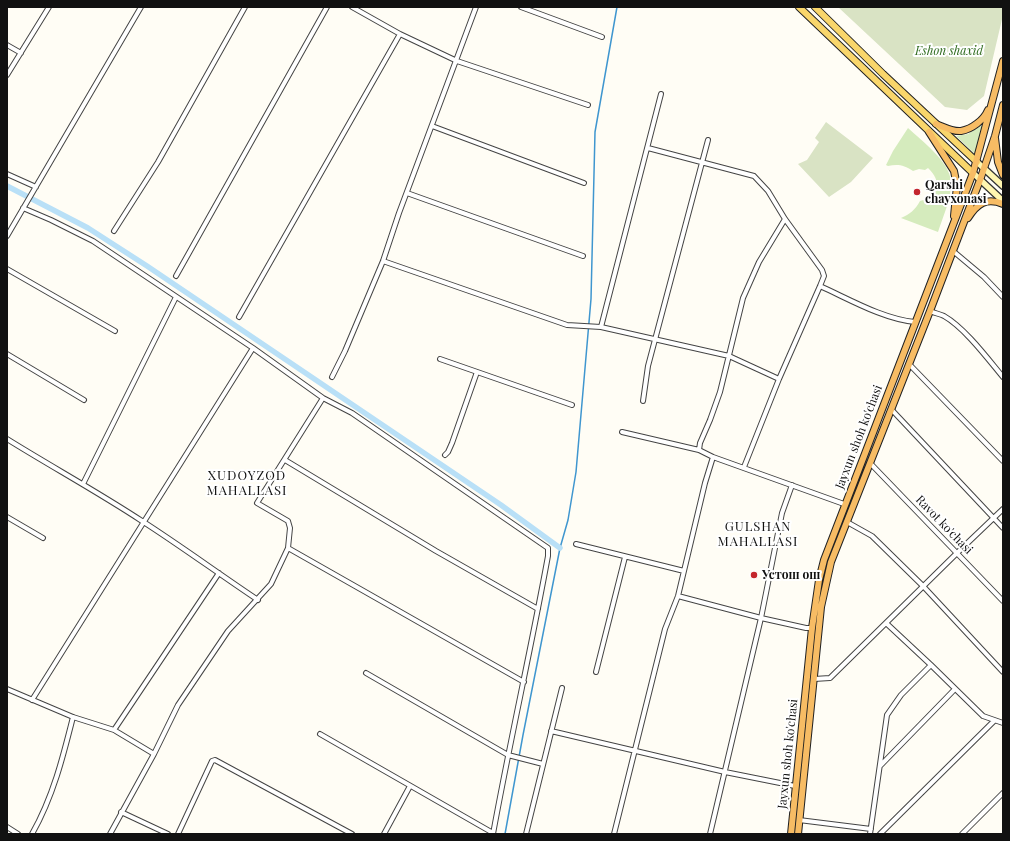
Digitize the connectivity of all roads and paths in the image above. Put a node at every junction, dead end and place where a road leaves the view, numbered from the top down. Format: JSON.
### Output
{"nodes":[{"id":1,"x":49,"y":7,"type":"edge"},
{"id":2,"x":141,"y":7,"type":"edge"},
{"id":3,"x":245,"y":7,"type":"edge"},
{"id":4,"x":328,"y":7,"type":"edge"},
{"id":5,"x":352,"y":7,"type":"edge"},
{"id":6,"x":476,"y":7,"type":"edge"},
{"id":7,"x":521,"y":7,"type":"edge"},
{"id":8,"x":799,"y":7,"type":"edge"},
{"id":9,"x":815,"y":7,"type":"edge"},
{"id":10,"x":400,"y":34,"type":"junction"},
{"id":11,"x":602,"y":37,"type":"dead end"},
{"id":12,"x":7,"y":45,"type":"edge"},
{"id":13,"x":20,"y":53,"type":"junction"},
{"id":14,"x":457,"y":60,"type":"junction"},
{"id":15,"x":1003,"y":61,"type":"edge"},
{"id":16,"x":7,"y":75,"type":"edge"},
{"id":17,"x":661,"y":94,"type":"dead end"},
{"id":18,"x":994,"y":98,"type":"junction"},
{"id":19,"x":1003,"y":105,"type":"edge"},
{"id":20,"x":588,"y":106,"type":"dead end"},
{"id":21,"x":936,"y":124,"type":"junction"},
{"id":22,"x":1000,"y":124,"type":"edge"},
{"id":23,"x":432,"y":126,"type":"junction"},
{"id":24,"x":929,"y":132,"type":"junction"},
{"id":25,"x":995,"y":136,"type":"junction"},
{"id":26,"x":708,"y":140,"type":"dead end"},
{"id":27,"x":648,"y":148,"type":"junction"},
{"id":28,"x":702,"y":162,"type":"junction"},
{"id":29,"x":977,"y":162,"type":"junction"},
{"id":30,"x":983,"y":168,"type":"junction"},
{"id":31,"x":973,"y":173,"type":"junction"},
{"id":32,"x":7,"y":174,"type":"edge"},
{"id":33,"x":1003,"y":175,"type":"edge"},
{"id":34,"x":980,"y":180,"type":"junction"},
{"id":35,"x":584,"y":184,"type":"dead end"},
{"id":36,"x":1003,"y":186,"type":"edge"},
{"id":37,"x":36,"y":187,"type":"junction"},
{"id":38,"x":406,"y":193,"type":"junction"},
{"id":39,"x":1003,"y":201,"type":"edge"},
{"id":40,"x":1003,"y":204,"type":"edge"},
{"id":41,"x":23,"y":208,"type":"junction"},
{"id":42,"x":785,"y":219,"type":"junction"},
{"id":43,"x":954,"y":224,"type":"junction"},
{"id":44,"x":962,"y":228,"type":"junction"},
{"id":45,"x":114,"y":231,"type":"dead end"},
{"id":46,"x":7,"y":236,"type":"edge"},
{"id":47,"x":953,"y":251,"type":"junction"},
{"id":48,"x":583,"y":256,"type":"dead end"},
{"id":49,"x":383,"y":260,"type":"junction"},
{"id":50,"x":7,"y":269,"type":"edge"},
{"id":51,"x":176,"y":276,"type":"dead end"},
{"id":52,"x":820,"y":286,"type":"junction"},
{"id":53,"x":1003,"y":297,"type":"edge"},
{"id":54,"x":176,"y":298,"type":"junction"},
{"id":55,"x":930,"y":311,"type":"junction"},
{"id":56,"x":239,"y":317,"type":"dead end"},
{"id":57,"x":915,"y":322,"type":"junction"},
{"id":58,"x":602,"y":327,"type":"junction"},
{"id":59,"x":115,"y":331,"type":"dead end"},
{"id":60,"x":655,"y":339,"type":"junction"},
{"id":61,"x":253,"y":348,"type":"junction"},
{"id":62,"x":7,"y":354,"type":"edge"},
{"id":63,"x":729,"y":356,"type":"junction"},
{"id":64,"x":440,"y":358,"type":"dead end"},
{"id":65,"x":909,"y":364,"type":"junction"},
{"id":66,"x":477,"y":372,"type":"junction"},
{"id":67,"x":332,"y":377,"type":"dead end"},
{"id":68,"x":1003,"y":377,"type":"edge"},
{"id":69,"x":779,"y":379,"type":"junction"},
{"id":70,"x":324,"y":398,"type":"junction"},
{"id":71,"x":84,"y":400,"type":"dead end"},
{"id":72,"x":643,"y":401,"type":"dead end"},
{"id":73,"x":572,"y":405,"type":"dead end"},
{"id":74,"x":891,"y":409,"type":"junction"},
{"id":75,"x":622,"y":432,"type":"dead end"},
{"id":76,"x":7,"y":439,"type":"edge"},
{"id":77,"x":699,"y":450,"type":"junction"},
{"id":78,"x":445,"y":455,"type":"dead end"},
{"id":79,"x":712,"y":456,"type":"junction"},
{"id":80,"x":284,"y":460,"type":"junction"},
{"id":81,"x":1003,"y":461,"type":"edge"},
{"id":82,"x":870,"y":462,"type":"junction"},
{"id":83,"x":744,"y":467,"type":"junction"},
{"id":84,"x":83,"y":484,"type":"junction"},
{"id":85,"x":792,"y":486,"type":"junction"},
{"id":86,"x":844,"y":504,"type":"junction"},
{"id":87,"x":1003,"y":509,"type":"edge"},
{"id":88,"x":7,"y":517,"type":"edge"},
{"id":89,"x":994,"y":517,"type":"junction"},
{"id":90,"x":143,"y":522,"type":"junction"},
{"id":91,"x":847,"y":522,"type":"junction"},
{"id":92,"x":1003,"y":528,"type":"edge"},
{"id":93,"x":43,"y":538,"type":"dead end"},
{"id":94,"x":576,"y":544,"type":"dead end"},
{"id":95,"x":288,"y":548,"type":"junction"},
{"id":96,"x":957,"y":553,"type":"junction"},
{"id":97,"x":625,"y":556,"type":"junction"},
{"id":98,"x":684,"y":571,"type":"junction"},
{"id":99,"x":219,"y":573,"type":"junction"},
{"id":100,"x":923,"y":586,"type":"junction"},
{"id":101,"x":678,"y":596,"type":"junction"},
{"id":102,"x":258,"y":600,"type":"junction"},
{"id":103,"x":1003,"y":601,"type":"edge"},
{"id":104,"x":538,"y":609,"type":"junction"},
{"id":105,"x":761,"y":618,"type":"junction"},
{"id":106,"x":886,"y":623,"type":"junction"},
{"id":107,"x":812,"y":628,"type":"junction"},
{"id":108,"x":931,"y":665,"type":"junction"},
{"id":109,"x":596,"y":672,"type":"dead end"},
{"id":110,"x":1003,"y":672,"type":"edge"},
{"id":111,"x":366,"y":673,"type":"dead end"},
{"id":112,"x":814,"y":679,"type":"junction"},
{"id":113,"x":524,"y":682,"type":"junction"},
{"id":114,"x":562,"y":688,"type":"dead end"},
{"id":115,"x":7,"y":689,"type":"edge"},
{"id":116,"x":955,"y":689,"type":"junction"},
{"id":117,"x":32,"y":700,"type":"junction"},
{"id":118,"x":73,"y":717,"type":"junction"},
{"id":119,"x":994,"y":721,"type":"junction"},
{"id":120,"x":1003,"y":723,"type":"edge"},
{"id":121,"x":114,"y":730,"type":"junction"},
{"id":122,"x":551,"y":731,"type":"junction"},
{"id":123,"x":320,"y":734,"type":"dead end"},
{"id":124,"x":634,"y":750,"type":"junction"},
{"id":125,"x":154,"y":754,"type":"junction"},
{"id":126,"x":508,"y":755,"type":"junction"},
{"id":127,"x":543,"y":764,"type":"junction"},
{"id":128,"x":879,"y":766,"type":"junction"},
{"id":129,"x":725,"y":772,"type":"junction"},
{"id":130,"x":410,"y":786,"type":"junction"},
{"id":131,"x":796,"y":786,"type":"junction"},
{"id":132,"x":1003,"y":793,"type":"edge"},
{"id":133,"x":122,"y":812,"type":"junction"},
{"id":134,"x":799,"y":820,"type":"junction"},
{"id":135,"x":7,"y":827,"type":"edge"},
{"id":136,"x":871,"y":832,"type":"edge"},
{"id":137,"x":493,"y":833,"type":"edge"},
{"id":138,"x":18,"y":834,"type":"edge"},
{"id":139,"x":32,"y":834,"type":"edge"},
{"id":140,"x":110,"y":834,"type":"edge"},
{"id":141,"x":168,"y":834,"type":"edge"},
{"id":142,"x":178,"y":834,"type":"edge"},
{"id":143,"x":352,"y":834,"type":"edge"},
{"id":144,"x":384,"y":834,"type":"edge"},
{"id":145,"x":526,"y":834,"type":"edge"},
{"id":146,"x":614,"y":834,"type":"edge"},
{"id":147,"x":710,"y":834,"type":"edge"},
{"id":148,"x":791,"y":834,"type":"edge"},
{"id":149,"x":798,"y":834,"type":"edge"},
{"id":150,"x":880,"y":834,"type":"edge"},
{"id":151,"x":962,"y":834,"type":"edge"}],
"edges":[{"from":1,"to":13,"type":"street"},
{"from":2,"to":37,"type":"street"},
{"from":3,"to":45,"type":"street"},
{"from":4,"to":51,"type":"street"},
{"from":5,"to":10,"type":"street"},
{"from":6,"to":14,"type":"street"},
{"from":7,"to":11,"type":"street"},
{"from":8,"to":24,"type":"main road"},
{"from":9,"to":21,"type":"main road"},
{"from":10,"to":14,"type":"street"},
{"from":10,"to":56,"type":"street"},
{"from":12,"to":13,"type":"street"},
{"from":13,"to":16,"type":"street"},
{"from":14,"to":20,"type":"street"},
{"from":14,"to":23,"type":"street"},
{"from":15,"to":18,"type":"highway","name":"Jayxun shoh ko'chasi"},
{"from":17,"to":27,"type":"street"},
{"from":18,"to":21,"type":"highway"},
{"from":18,"to":29,"type":"highway","name":"Jayxun shoh ko'chasi"},
{"from":19,"to":22,"type":"highway","name":"Jayxun shoh ko'chasi"},
{"from":21,"to":29,"type":"main road"},
{"from":22,"to":25,"type":"highway","name":"Jayxun shoh ko'chasi"},
{"from":23,"to":35,"type":"street"},
{"from":23,"to":38,"type":"street"},
{"from":24,"to":31,"type":"main road"},
{"from":24,"to":43,"type":"highway"},
{"from":25,"to":30,"type":"highway","name":"Jayxun shoh ko'chasi"},
{"from":25,"to":33,"type":"highway"},
{"from":26,"to":28,"type":"street"},
{"from":27,"to":28,"type":"street"},
{"from":27,"to":58,"type":"street"},
{"from":28,"to":42,"type":"street"},
{"from":28,"to":60,"type":"street"},
{"from":29,"to":30,"type":"main road"},
{"from":29,"to":31,"type":"highway","name":"Jayxun shoh ko'chasi"},
{"from":30,"to":34,"type":"highway","name":"Jayxun shoh ko'chasi"},
{"from":30,"to":36,"type":"main road"},
{"from":31,"to":34,"type":"main road"},
{"from":31,"to":43,"type":"highway","name":"Jayxun shoh ko'chasi"},
{"from":32,"to":37,"type":"street"},
{"from":34,"to":39,"type":"main road"},
{"from":34,"to":44,"type":"highway","name":"Jayxun shoh ko'chasi"},
{"from":37,"to":41,"type":"street"},
{"from":38,"to":48,"type":"street"},
{"from":38,"to":49,"type":"street"},
{"from":40,"to":44,"type":"highway"},
{"from":41,"to":46,"type":"street"},
{"from":41,"to":54,"type":"street"},
{"from":42,"to":52,"type":"street"},
{"from":42,"to":63,"type":"street"},
{"from":43,"to":57,"type":"highway","name":"Jayxun shoh ko'chasi"},
{"from":44,"to":47,"type":"highway","name":"Jayxun shoh ko'chasi"},
{"from":47,"to":53,"type":"street"},
{"from":47,"to":55,"type":"highway","name":"Jayxun shoh ko'chasi"},
{"from":49,"to":58,"type":"street"},
{"from":49,"to":67,"type":"street"},
{"from":50,"to":59,"type":"street"},
{"from":52,"to":57,"type":"street"},
{"from":52,"to":69,"type":"street"},
{"from":54,"to":61,"type":"street"},
{"from":54,"to":84,"type":"street"},
{"from":55,"to":65,"type":"highway","name":"Jayxun shoh ko'chasi"},
{"from":55,"to":68,"type":"street"},
{"from":57,"to":86,"type":"highway","name":"Jayxun shoh ko'chasi"},
{"from":58,"to":60,"type":"street"},
{"from":60,"to":63,"type":"street"},
{"from":60,"to":72,"type":"street"},
{"from":61,"to":70,"type":"street"},
{"from":61,"to":90,"type":"street"},
{"from":62,"to":71,"type":"street"},
{"from":63,"to":69,"type":"street"},
{"from":63,"to":77,"type":"street"},
{"from":64,"to":66,"type":"street"},
{"from":65,"to":74,"type":"highway","name":"Jayxun shoh ko'chasi"},
{"from":65,"to":81,"type":"street"},
{"from":66,"to":73,"type":"street"},
{"from":66,"to":78,"type":"street"},
{"from":69,"to":83,"type":"street"},
{"from":70,"to":80,"type":"street"},
{"from":70,"to":104,"type":"street"},
{"from":74,"to":82,"type":"highway","name":"Jayxun shoh ko'chasi"},
{"from":74,"to":89,"type":"street"},
{"from":75,"to":77,"type":"street"},
{"from":76,"to":84,"type":"street"},
{"from":77,"to":79,"type":"street"},
{"from":79,"to":83,"type":"street"},
{"from":79,"to":98,"type":"street"},
{"from":80,"to":95,"type":"street"},
{"from":80,"to":104,"type":"street"},
{"from":82,"to":91,"type":"highway","name":"Jayxun shoh ko'chasi"},
{"from":82,"to":96,"type":"street","name":"Ravot ko'chasi"},
{"from":83,"to":85,"type":"street"},
{"from":84,"to":90,"type":"street"},
{"from":85,"to":86,"type":"street"},
{"from":85,"to":105,"type":"street"},
{"from":86,"to":107,"type":"highway","name":"Jayxun shoh ko'chasi"},
{"from":87,"to":89,"type":"street"},
{"from":88,"to":93,"type":"street"},
{"from":89,"to":92,"type":"street"},
{"from":89,"to":96,"type":"street"},
{"from":90,"to":99,"type":"street"},
{"from":90,"to":117,"type":"street"},
{"from":91,"to":100,"type":"street"},
{"from":91,"to":112,"type":"highway","name":"Jayxun shoh ko'chasi"},
{"from":94,"to":97,"type":"street"},
{"from":95,"to":102,"type":"street"},
{"from":95,"to":113,"type":"street"},
{"from":96,"to":100,"type":"street"},
{"from":96,"to":103,"type":"street","name":"Ravot ko'chasi"},
{"from":97,"to":98,"type":"street"},
{"from":97,"to":109,"type":"street"},
{"from":98,"to":101,"type":"street"},
{"from":99,"to":102,"type":"street"},
{"from":99,"to":121,"type":"street"},
{"from":100,"to":106,"type":"street"},
{"from":100,"to":110,"type":"street"},
{"from":101,"to":105,"type":"street"},
{"from":101,"to":124,"type":"street"},
{"from":102,"to":125,"type":"street"},
{"from":104,"to":113,"type":"street"},
{"from":105,"to":107,"type":"street"},
{"from":105,"to":129,"type":"street"},
{"from":106,"to":108,"type":"street"},
{"from":106,"to":112,"type":"street"},
{"from":107,"to":131,"type":"highway","name":"Jayxun shoh ko'chasi"},
{"from":108,"to":116,"type":"street"},
{"from":108,"to":128,"type":"street"},
{"from":111,"to":126,"type":"street"},
{"from":112,"to":134,"type":"highway","name":"Jayxun shoh ko'chasi"},
{"from":113,"to":126,"type":"street"},
{"from":114,"to":122,"type":"street"},
{"from":115,"to":117,"type":"street"},
{"from":116,"to":119,"type":"street"},
{"from":116,"to":128,"type":"street"},
{"from":117,"to":118,"type":"street"},
{"from":118,"to":121,"type":"street"},
{"from":118,"to":139,"type":"street"},
{"from":119,"to":120,"type":"street"},
{"from":119,"to":150,"type":"street"},
{"from":121,"to":125,"type":"street"},
{"from":122,"to":124,"type":"street"},
{"from":122,"to":127,"type":"street"},
{"from":123,"to":130,"type":"street"},
{"from":124,"to":129,"type":"street"},
{"from":124,"to":146,"type":"street"},
{"from":125,"to":133,"type":"street"},
{"from":126,"to":127,"type":"street"},
{"from":126,"to":137,"type":"street"},
{"from":127,"to":145,"type":"street"},
{"from":128,"to":136,"type":"street"},
{"from":129,"to":131,"type":"street"},
{"from":129,"to":147,"type":"street"},
{"from":130,"to":137,"type":"street"},
{"from":130,"to":144,"type":"street"},
{"from":131,"to":148,"type":"highway","name":"Jayxun shoh ko'chasi"},
{"from":132,"to":151,"type":"street"},
{"from":133,"to":140,"type":"street"},
{"from":133,"to":141,"type":"street"},
{"from":134,"to":136,"type":"street"},
{"from":134,"to":149,"type":"highway","name":"Jayxun shoh ko'chasi"},
{"from":135,"to":138,"type":"street"},
{"from":142,"to":143,"type":"street"}]}
